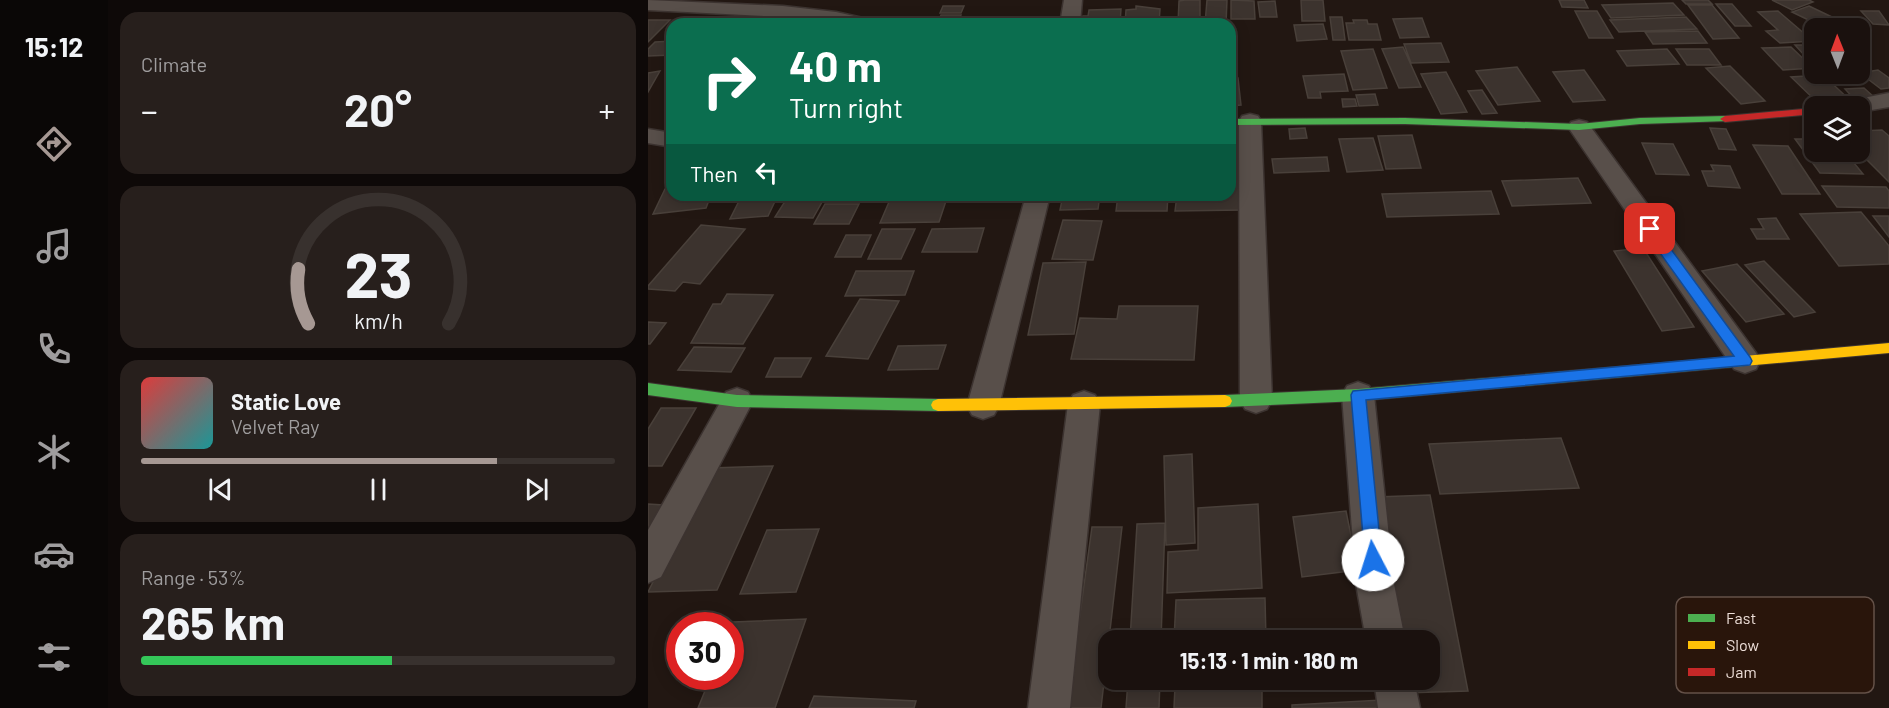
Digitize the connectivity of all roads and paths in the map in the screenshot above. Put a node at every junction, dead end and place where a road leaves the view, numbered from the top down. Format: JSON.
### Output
{"nodes":[{"id":1,"x":1073,"y":0,"type":"edge"},
{"id":2,"x":648,"y":4,"type":"edge"},
{"id":3,"x":839,"y":18,"type":"edge"},
{"id":4,"x":1071,"y":18,"type":"edge"},
{"id":5,"x":1889,"y":100,"type":"edge"},
{"id":6,"x":1870,"y":103,"type":"edge"},
{"id":7,"x":1804,"y":112,"type":"edge"},
{"id":8,"x":1240,"y":122,"type":"edge"},
{"id":9,"x":1579,"y":127,"type":"junction"},
{"id":10,"x":648,"y":136,"type":"edge"},
{"id":11,"x":666,"y":139,"type":"edge"},
{"id":12,"x":1036,"y":201,"type":"edge"},
{"id":13,"x":1889,"y":348,"type":"edge"},
{"id":14,"x":1745,"y":361,"type":"junction"},
{"id":15,"x":648,"y":389,"type":"edge"},
{"id":16,"x":1358,"y":395,"type":"junction"},
{"id":17,"x":1256,"y":400,"type":"junction"},
{"id":18,"x":737,"y":401,"type":"junction"},
{"id":19,"x":1084,"y":404,"type":"junction"},
{"id":20,"x":983,"y":406,"type":"junction"},
{"id":21,"x":648,"y":565,"type":"edge"},
{"id":22,"x":1384,"y":630,"type":"edge"},
{"id":23,"x":1396,"y":690,"type":"edge"},
{"id":24,"x":1049,"y":708,"type":"edge"},
{"id":25,"x":1399,"y":708,"type":"edge"}],
"edges":[{"from":1,"to":4,"type":"street"},
{"from":2,"to":3,"type":"street"},
{"from":5,"to":6,"type":"street"},
{"from":7,"to":9,"type":"street"},
{"from":8,"to":9,"type":"street"},
{"from":8,"to":17,"type":"street"},
{"from":9,"to":14,"type":"street"},
{"from":10,"to":11,"type":"street"},
{"from":12,"to":20,"type":"street"},
{"from":13,"to":14,"type":"street"},
{"from":14,"to":16,"type":"street"},
{"from":15,"to":18,"type":"street"},
{"from":16,"to":17,"type":"street"},
{"from":16,"to":22,"type":"street"},
{"from":17,"to":19,"type":"street"},
{"from":18,"to":20,"type":"street"},
{"from":18,"to":21,"type":"street"},
{"from":19,"to":20,"type":"street"},
{"from":19,"to":24,"type":"street"},
{"from":23,"to":25,"type":"street"}]}
